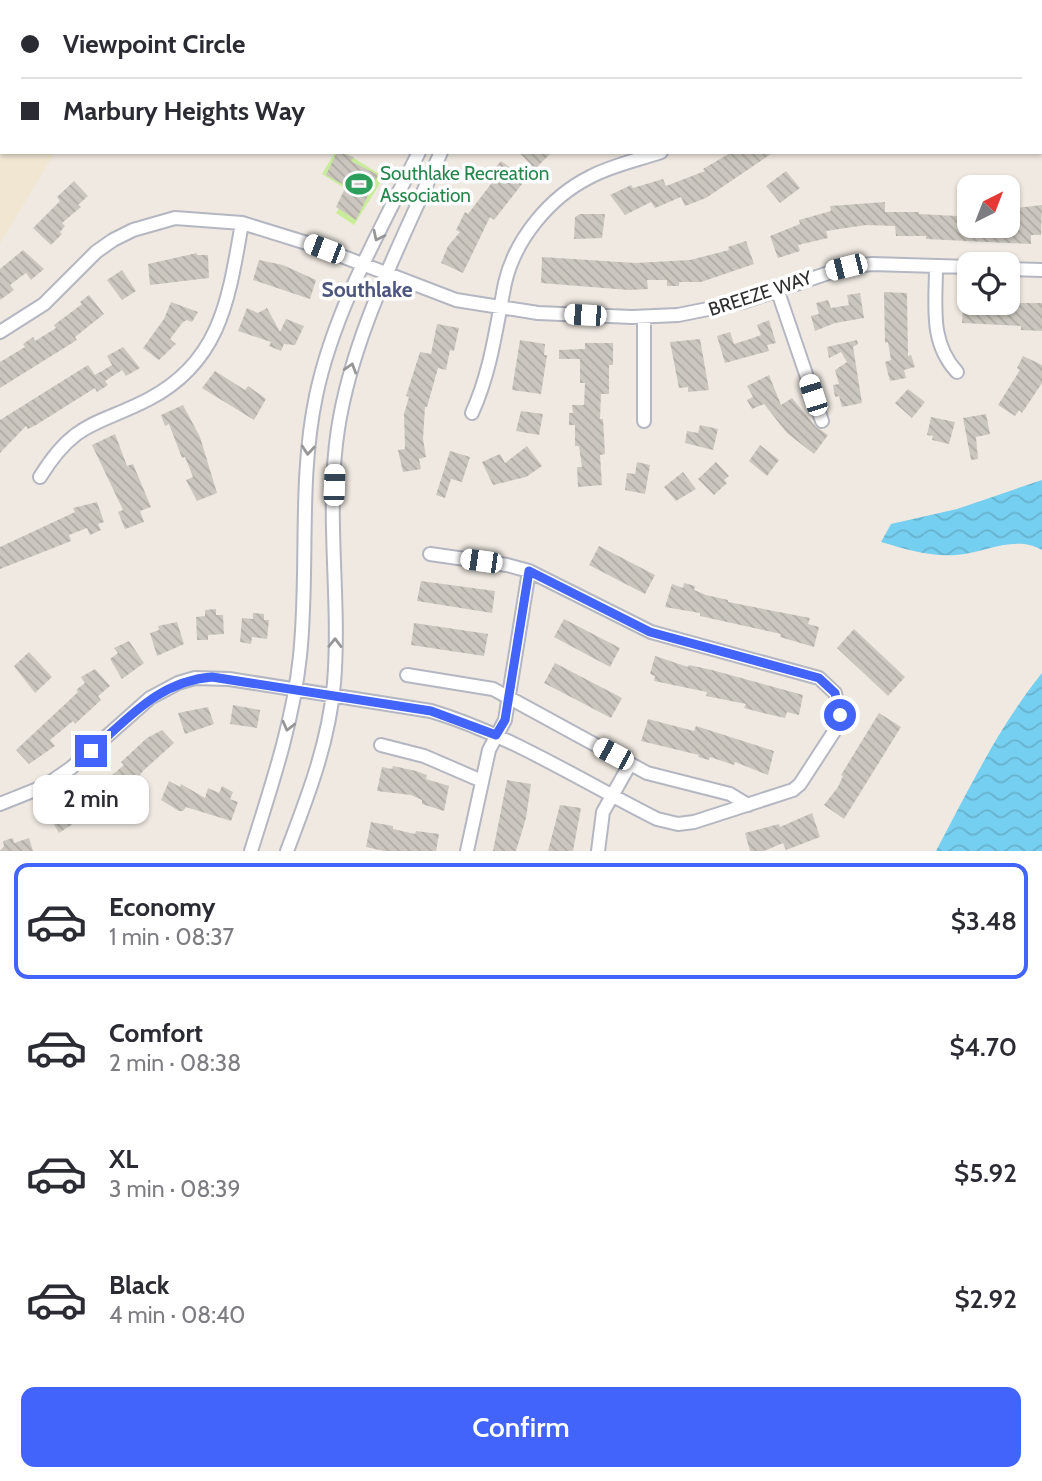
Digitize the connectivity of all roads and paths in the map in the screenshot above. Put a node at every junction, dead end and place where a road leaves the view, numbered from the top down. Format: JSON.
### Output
{"nodes":[{"id":1,"x":418,"y":154,"type":"edge"},
{"id":2,"x":440,"y":154,"type":"edge"},
{"id":3,"x":655,"y":154,"type":"edge"},
{"id":4,"x":242,"y":223,"type":"junction"},
{"id":5,"x":363,"y":265,"type":"junction"},
{"id":6,"x":936,"y":266,"type":"junction"},
{"id":7,"x":957,"y":267,"type":"edge"},
{"id":8,"x":1020,"y":269,"type":"edge"},
{"id":9,"x":1042,"y":270,"type":"edge"},
{"id":10,"x":387,"y":275,"type":"junction"},
{"id":11,"x":777,"y":289,"type":"junction"},
{"id":12,"x":500,"y":309,"type":"junction"},
{"id":13,"x":644,"y":317,"type":"junction"},
{"id":14,"x":0,"y":332,"type":"edge"},
{"id":15,"x":957,"y":372,"type":"dead end"},
{"id":16,"x":472,"y":413,"type":"dead end"},
{"id":17,"x":644,"y":421,"type":"dead end"},
{"id":18,"x":822,"y":421,"type":"dead end"},
{"id":19,"x":40,"y":477,"type":"dead end"},
{"id":20,"x":430,"y":554,"type":"dead end"},
{"id":21,"x":529,"y":571,"type":"junction"},
{"id":22,"x":407,"y":675,"type":"dead end"},
{"id":23,"x":296,"y":690,"type":"junction"},
{"id":24,"x":332,"y":696,"type":"junction"},
{"id":25,"x":509,"y":696,"type":"junction"},
{"id":26,"x":496,"y":735,"type":"junction"},
{"id":27,"x":381,"y":745,"type":"dead end"},
{"id":28,"x":630,"y":764,"type":"junction"},
{"id":29,"x":482,"y":781,"type":"junction"},
{"id":30,"x":611,"y":796,"type":"junction"},
{"id":31,"x":0,"y":804,"type":"edge"},
{"id":32,"x":748,"y":805,"type":"junction"},
{"id":33,"x":251,"y":851,"type":"edge"},
{"id":34,"x":287,"y":851,"type":"edge"},
{"id":35,"x":467,"y":851,"type":"edge"},
{"id":36,"x":598,"y":851,"type":"edge"}],
"edges":[{"from":1,"to":5,"type":"street","one_way":true},
{"from":2,"to":10,"type":"street"},
{"from":3,"to":12,"type":"street"},
{"from":4,"to":5,"type":"street","name":"BREEZE WAY"},
{"from":4,"to":14,"type":"street","name":"BREEZE WAY"},
{"from":4,"to":19,"type":"street"},
{"from":5,"to":10,"type":"street","name":"BREEZE WAY"},
{"from":5,"to":23,"type":"street","one_way":true},
{"from":6,"to":7,"type":"street","name":"BREEZE WAY"},
{"from":6,"to":11,"type":"street","name":"BREEZE WAY"},
{"from":6,"to":15,"type":"street"},
{"from":8,"to":9,"type":"street"},
{"from":10,"to":12,"type":"street","name":"BREEZE WAY"},
{"from":24,"to":10,"type":"street","one_way":true},
{"from":11,"to":13,"type":"street","name":"BREEZE WAY"},
{"from":11,"to":18,"type":"street"},
{"from":12,"to":13,"type":"street","name":"BREEZE WAY"},
{"from":12,"to":16,"type":"street"},
{"from":13,"to":17,"type":"street"},
{"from":20,"to":21,"type":"street"},
{"from":21,"to":25,"type":"street"},
{"from":21,"to":32,"type":"street"},
{"from":22,"to":25,"type":"street"},
{"from":23,"to":24,"type":"street"},
{"from":23,"to":31,"type":"street"},
{"from":23,"to":33,"type":"street","one_way":true},
{"from":24,"to":26,"type":"street"},
{"from":24,"to":34,"type":"street"},
{"from":25,"to":26,"type":"street"},
{"from":25,"to":28,"type":"street"},
{"from":26,"to":29,"type":"street"},
{"from":26,"to":30,"type":"street"},
{"from":27,"to":29,"type":"street"},
{"from":28,"to":30,"type":"street"},
{"from":28,"to":32,"type":"street"},
{"from":29,"to":35,"type":"street"},
{"from":30,"to":32,"type":"street"},
{"from":30,"to":36,"type":"street"}]}
